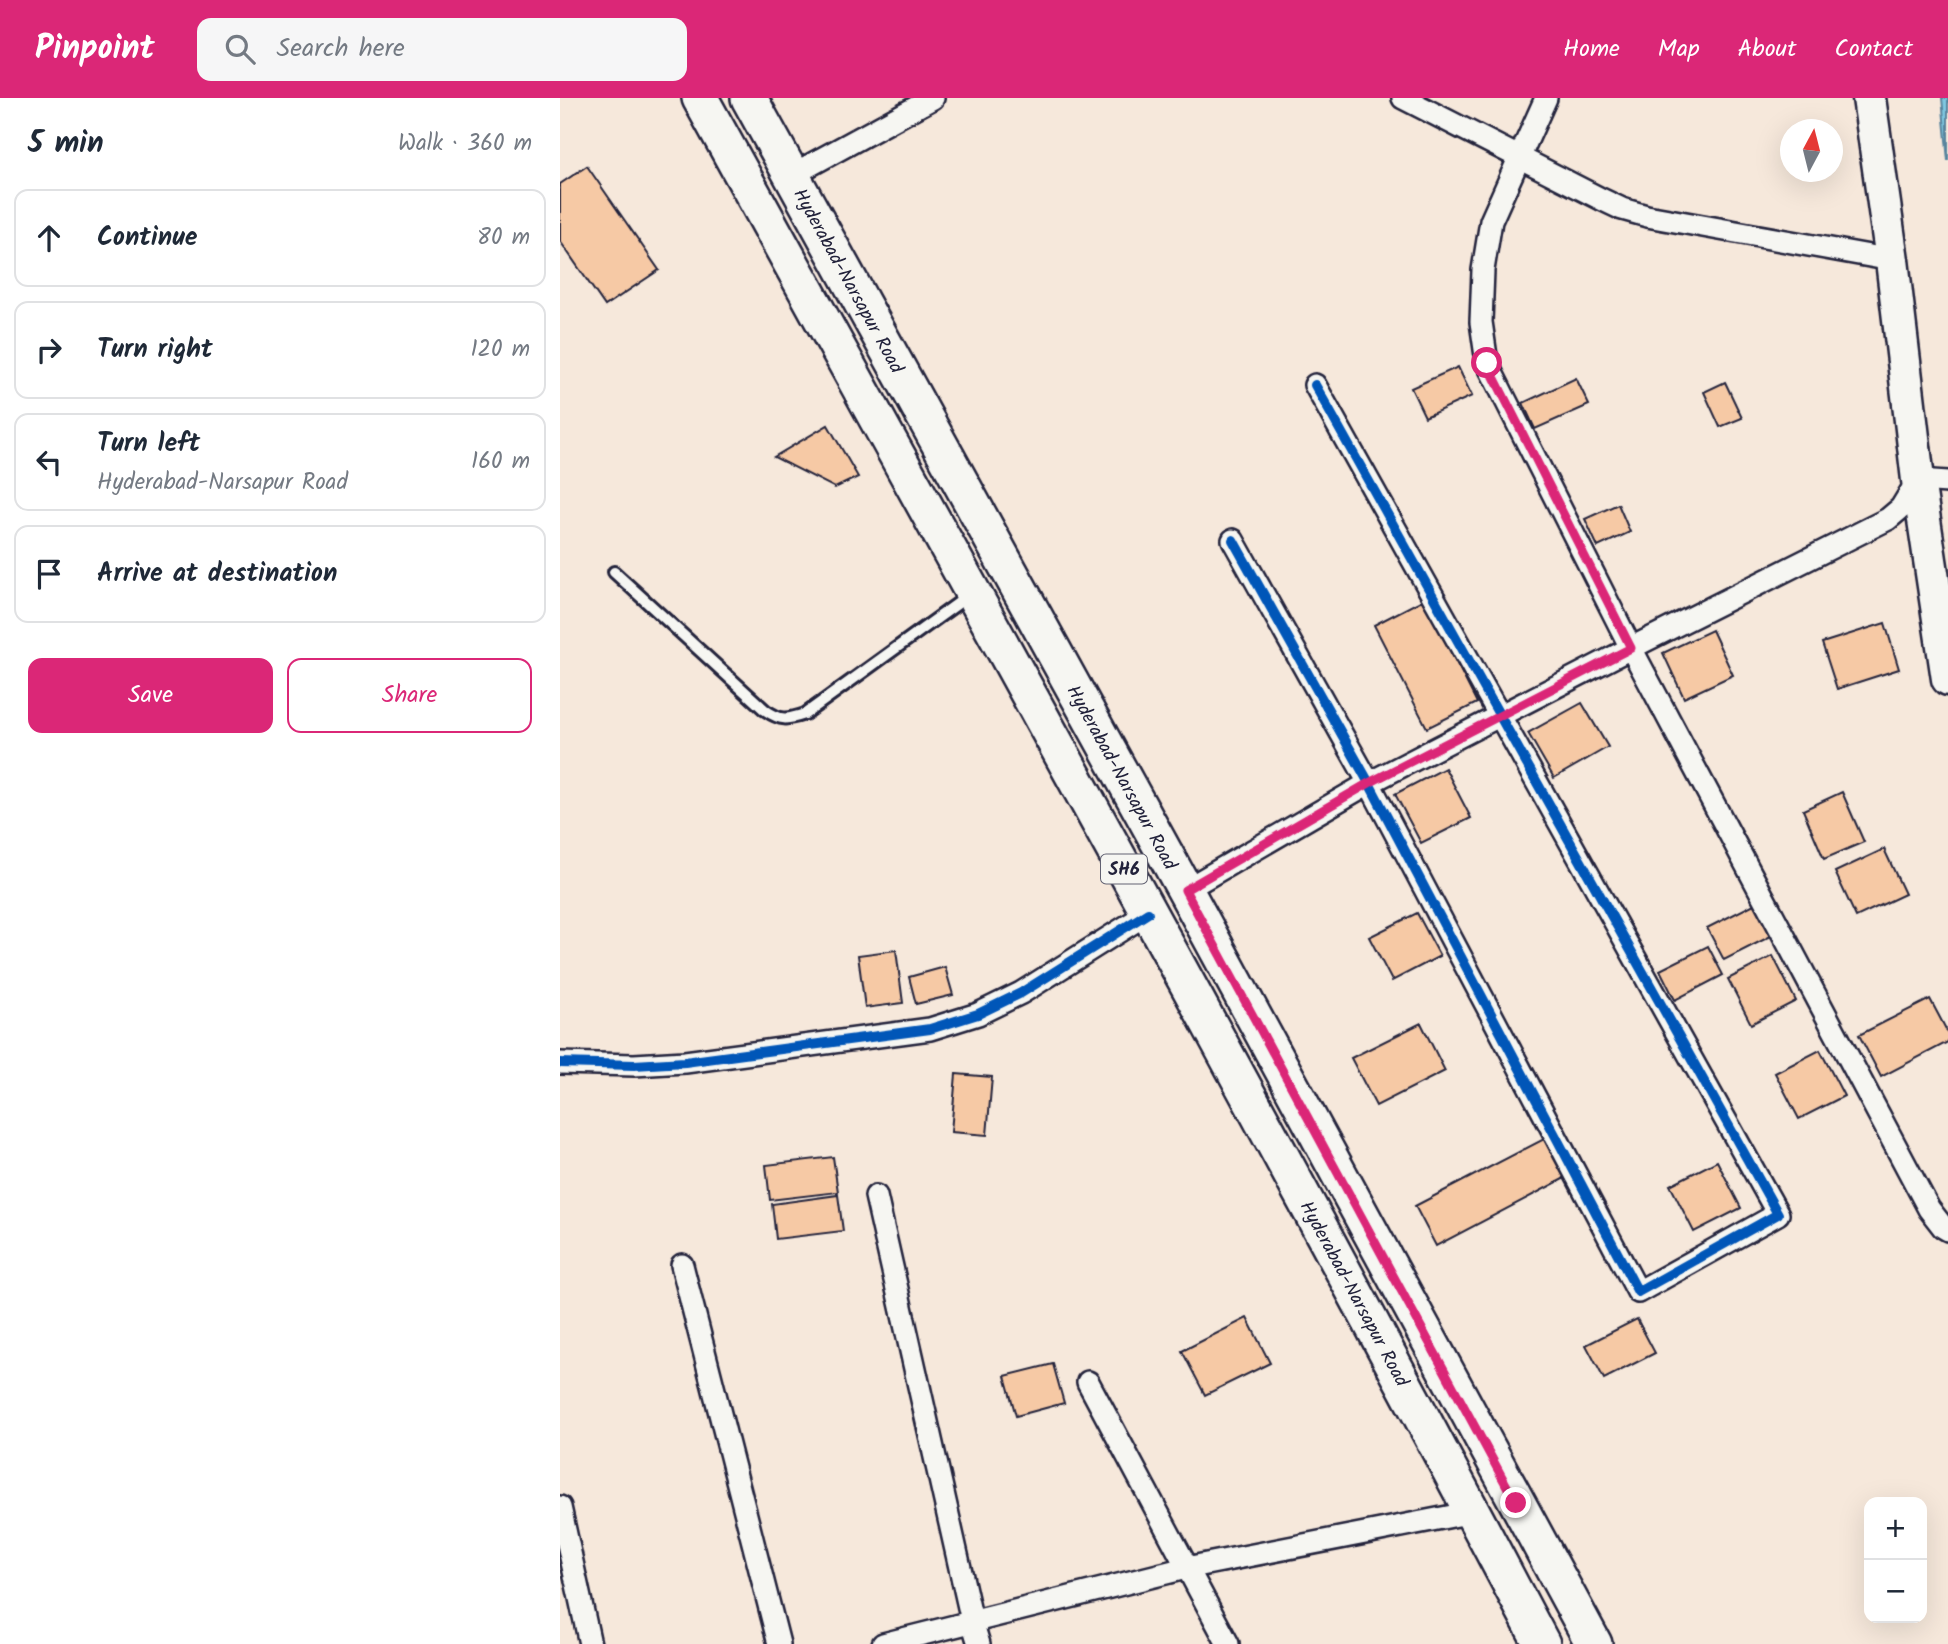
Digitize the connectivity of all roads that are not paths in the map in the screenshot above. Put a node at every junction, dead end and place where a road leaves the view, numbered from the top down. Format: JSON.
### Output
{"nodes":[{"id":1,"x":700,"y":98,"type":"edge"},
{"id":2,"x":749,"y":98,"type":"edge"},
{"id":3,"x":933,"y":98,"type":"edge"},
{"id":4,"x":1546,"y":98,"type":"edge"},
{"id":5,"x":1869,"y":98,"type":"edge"},
{"id":6,"x":1413,"y":100,"type":"edge"},
{"id":7,"x":1518,"y":159,"type":"junction"},
{"id":8,"x":792,"y":175,"type":"junction"},
{"id":9,"x":1892,"y":260,"type":"junction"},
{"id":10,"x":1315,"y":385,"type":"dead end"},
{"id":11,"x":1933,"y":481,"type":"edge"},
{"id":12,"x":1233,"y":540,"type":"dead end"},
{"id":13,"x":614,"y":572,"type":"dead end"},
{"id":14,"x":972,"y":593,"type":"junction"},
{"id":15,"x":1631,"y":648,"type":"junction"},
{"id":16,"x":1948,"y":679,"type":"edge"},
{"id":17,"x":1499,"y":716,"type":"junction"},
{"id":18,"x":1369,"y":783,"type":"junction"},
{"id":19,"x":1185,"y":890,"type":"junction"},
{"id":20,"x":1148,"y":913,"type":"junction"},
{"id":21,"x":560,"y":1063,"type":"edge"},
{"id":22,"x":876,"y":1196,"type":"dead end"},
{"id":23,"x":1948,"y":1230,"type":"edge"},
{"id":24,"x":682,"y":1265,"type":"dead end"},
{"id":25,"x":1088,"y":1382,"type":"dead end"},
{"id":26,"x":560,"y":1507,"type":"edge"},
{"id":27,"x":1473,"y":1512,"type":"junction"},
{"id":28,"x":1186,"y":1568,"type":"junction"},
{"id":29,"x":972,"y":1620,"type":"junction"},
{"id":30,"x":590,"y":1644,"type":"edge"},
{"id":31,"x":779,"y":1644,"type":"edge"},
{"id":32,"x":883,"y":1644,"type":"edge"},
{"id":33,"x":979,"y":1644,"type":"edge"},
{"id":34,"x":1228,"y":1644,"type":"edge"},
{"id":35,"x":1542,"y":1644,"type":"edge"},
{"id":36,"x":1594,"y":1644,"type":"edge"}],
"edges":[{"from":1,"to":14,"type":"main road","name":"Hyderabad-Narsapur Road","number":"SH6"},
{"from":2,"to":8,"type":"main road","name":"Hyderabad-Narsapur Road","number":"SH6"},
{"from":3,"to":8,"type":"street"},
{"from":4,"to":7,"type":"street"},
{"from":5,"to":9,"type":"street"},
{"from":6,"to":7,"type":"street"},
{"from":7,"to":9,"type":"street"},
{"from":7,"to":15,"type":"street"},
{"from":8,"to":19,"type":"main road","name":"Hyderabad-Narsapur Road","number":"SH6"},
{"from":9,"to":11,"type":"street"},
{"from":10,"to":17,"type":"street"},
{"from":11,"to":15,"type":"street"},
{"from":11,"to":16,"type":"street"},
{"from":12,"to":18,"type":"street"},
{"from":13,"to":14,"type":"lane"},
{"from":14,"to":20,"type":"main road","name":"Hyderabad-Narsapur Road","number":"SH6"},
{"from":15,"to":17,"type":"street"},
{"from":15,"to":23,"type":"street"},
{"from":17,"to":18,"type":"street"},
{"from":17,"to":18,"type":"street"},
{"from":18,"to":19,"type":"street"},
{"from":19,"to":36,"type":"main road","name":"Hyderabad-Narsapur Road","number":"SH6"},
{"from":20,"to":21,"type":"street"},
{"from":20,"to":27,"type":"main road","name":"Hyderabad-Narsapur Road","number":"SH6"},
{"from":22,"to":29,"type":"street"},
{"from":24,"to":31,"type":"street"},
{"from":25,"to":28,"type":"street"},
{"from":26,"to":30,"type":"street"},
{"from":27,"to":28,"type":"street"},
{"from":27,"to":35,"type":"main road","name":"Hyderabad-Narsapur Road","number":"SH6"},
{"from":28,"to":29,"type":"street"},
{"from":28,"to":34,"type":"street"},
{"from":29,"to":32,"type":"street"},
{"from":29,"to":33,"type":"street"}]}
